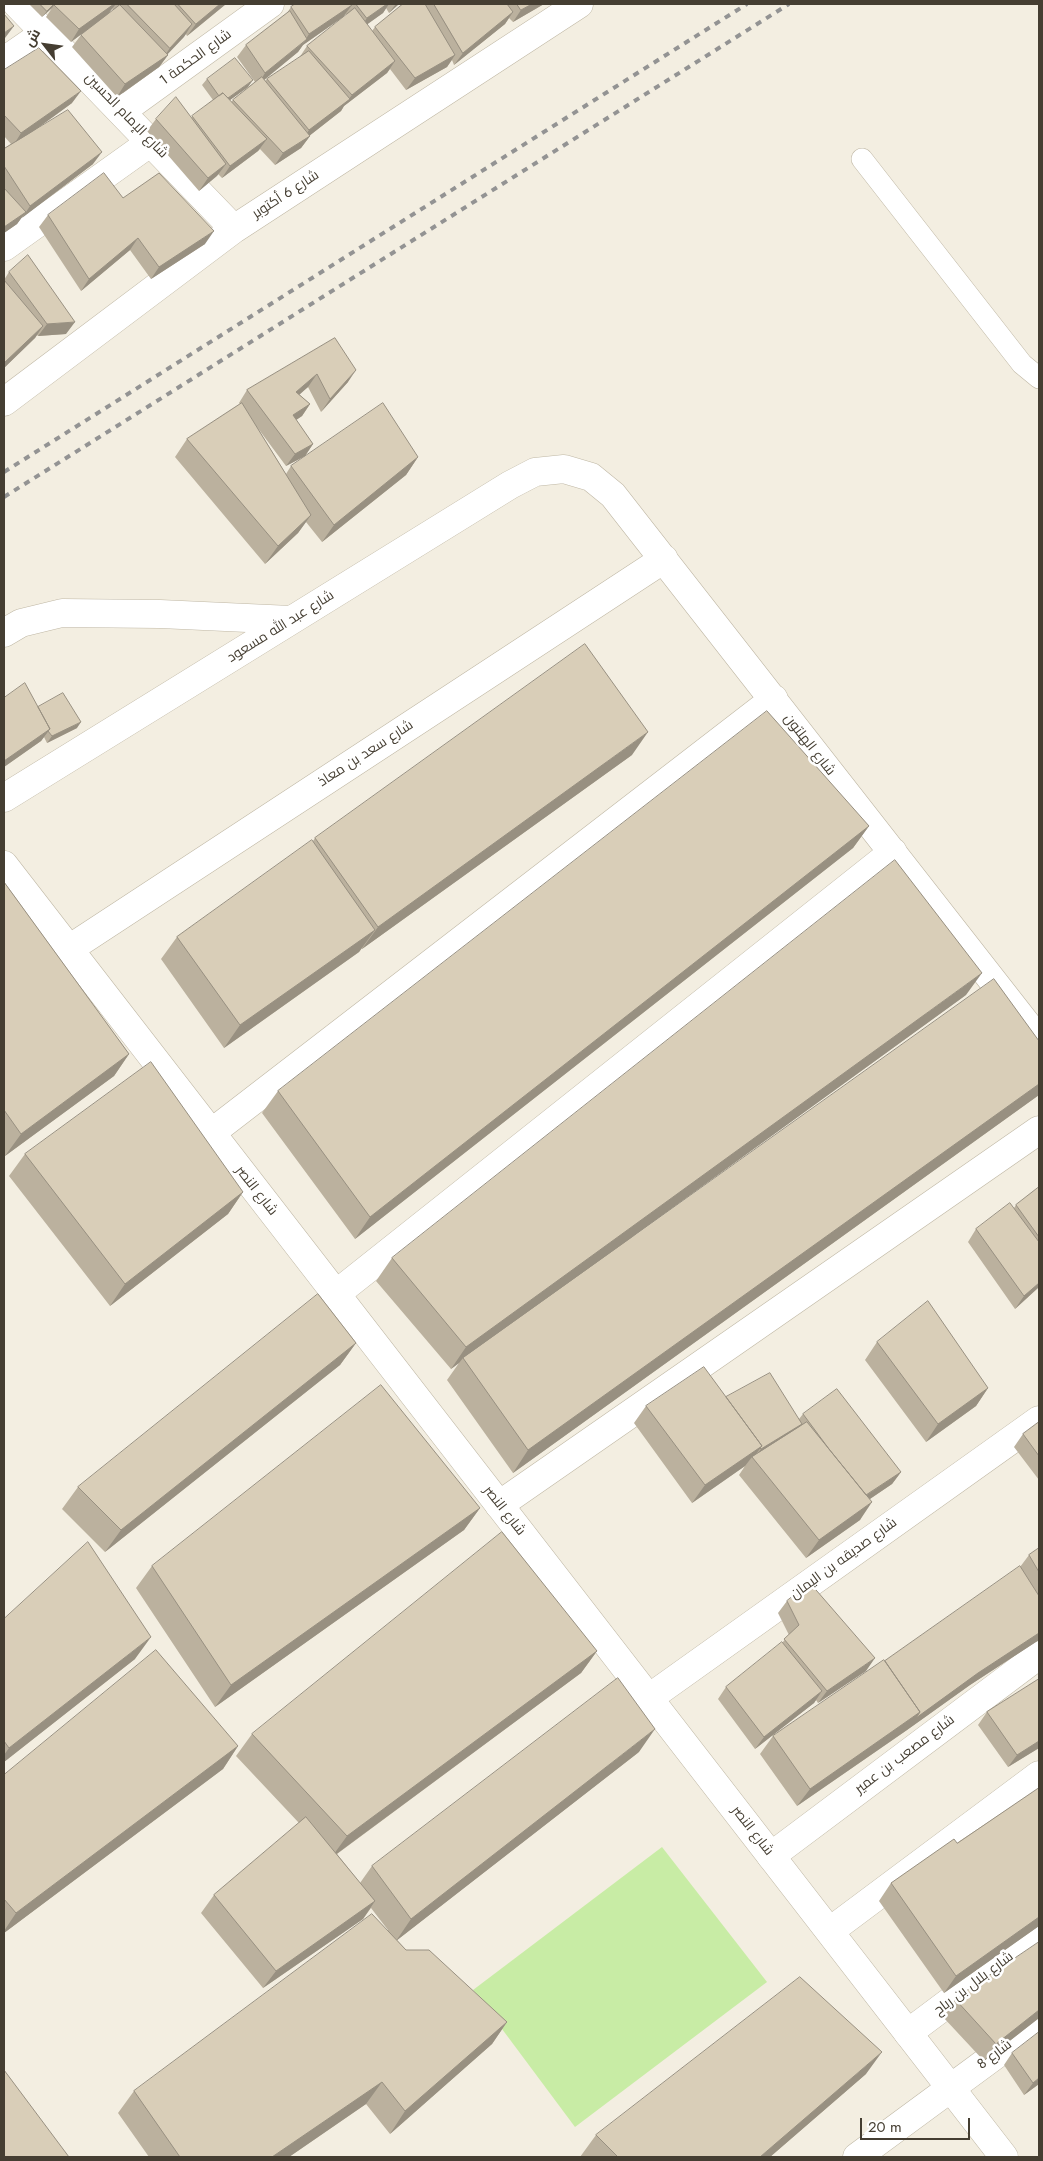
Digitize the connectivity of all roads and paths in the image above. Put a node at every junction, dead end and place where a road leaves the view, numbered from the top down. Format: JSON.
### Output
{"nodes":[{"id":1,"x":17,"y":4,"type":"edge"},
{"id":2,"x":270,"y":4,"type":"edge"},
{"id":3,"x":578,"y":4,"type":"edge"},
{"id":4,"x":46,"y":32,"type":"junction"},
{"id":5,"x":4,"y":61,"type":"edge"},
{"id":6,"x":122,"y":111,"type":"junction"},
{"id":7,"x":151,"y":142,"type":"junction"},
{"id":8,"x":862,"y":159,"type":"dead end"},
{"id":9,"x":234,"y":229,"type":"junction"},
{"id":10,"x":4,"y":247,"type":"edge"},
{"id":11,"x":1039,"y":378,"type":"edge"},
{"id":12,"x":4,"y":402,"type":"edge"},
{"id":13,"x":564,"y":469,"type":"joint"},
{"id":14,"x":664,"y":559,"type":"junction"},
{"id":15,"x":291,"y":620,"type":"junction"},
{"id":16,"x":4,"y":633,"type":"edge"},
{"id":17,"x":774,"y":699,"type":"junction"},
{"id":18,"x":4,"y":798,"type":"edge"},
{"id":19,"x":893,"y":852,"type":"junction"},
{"id":20,"x":4,"y":865,"type":"edge"},
{"id":21,"x":69,"y":949,"type":"junction"},
{"id":22,"x":1039,"y":1040,"type":"edge"},
{"id":23,"x":1039,"y":1130,"type":"edge"},
{"id":24,"x":211,"y":1133,"type":"junction"},
{"id":25,"x":336,"y":1294,"type":"junction"},
{"id":26,"x":1039,"y":1420,"type":"edge"},
{"id":27,"x":499,"y":1505,"type":"junction"},
{"id":28,"x":1039,"y":1655,"type":"edge"},
{"id":29,"x":649,"y":1698,"type":"junction"},
{"id":30,"x":1039,"y":1775,"type":"edge"},
{"id":31,"x":771,"y":1856,"type":"junction"},
{"id":32,"x":830,"y":1932,"type":"junction"},
{"id":33,"x":1039,"y":1936,"type":"edge"},
{"id":34,"x":1039,"y":2022,"type":"edge"},
{"id":35,"x":908,"y":2033,"type":"junction"},
{"id":36,"x":951,"y":2088,"type":"junction"},
{"id":37,"x":857,"y":2157,"type":"edge"},
{"id":38,"x":1004,"y":2157,"type":"edge"}],
"edges":[{"from":1,"to":4,"type":"street","name":"شارع الإمام الحسين"},
{"from":2,"to":6,"type":"street","name":"شارع الحكمة 1"},
{"from":3,"to":9,"type":"street","name":"شارع 6 أكتوبر"},
{"from":4,"to":5,"type":"street"},
{"from":4,"to":6,"type":"street","name":"شارع الإمام الحسين"},
{"from":6,"to":7,"type":"street","name":"شارع الإمام الحسين"},
{"from":7,"to":9,"type":"street","name":"شارع الإمام الحسين"},
{"from":7,"to":10,"type":"street"},
{"from":8,"to":11,"type":"lane"},
{"from":9,"to":12,"type":"street","name":"شارع 6 أكتوبر"},
{"from":13,"to":14,"type":"street","name":"شارع الهلتون"},
{"from":13,"to":15,"type":"street","name":"شارع عبد الله مسعود"},
{"from":14,"to":17,"type":"street","name":"شارع الهلتون"},
{"from":14,"to":21,"type":"street","name":"شارع سعد بن معاذ"},
{"from":15,"to":16,"type":"street"},
{"from":15,"to":18,"type":"street","name":"شارع عبد الله مسعود"},
{"from":17,"to":19,"type":"street","name":"شارع الهلتون"},
{"from":17,"to":24,"type":"street"},
{"from":19,"to":22,"type":"street","name":"شارع الهلتون"},
{"from":19,"to":25,"type":"street"},
{"from":20,"to":21,"type":"street","name":"شارع النصر"},
{"from":21,"to":24,"type":"street","name":"شارع النصر"},
{"from":23,"to":27,"type":"street"},
{"from":24,"to":25,"type":"street","name":"شارع النصر"},
{"from":25,"to":27,"type":"street","name":"شارع النصر"},
{"from":26,"to":29,"type":"street","name":"شارع صديقه بن اليمان"},
{"from":27,"to":29,"type":"street","name":"شارع النصر"},
{"from":28,"to":31,"type":"street","name":"شارع مصعب بن عمير"},
{"from":29,"to":31,"type":"street","name":"شارع النصر"},
{"from":30,"to":32,"type":"street"},
{"from":31,"to":32,"type":"street","name":"شارع النصر"},
{"from":32,"to":35,"type":"street","name":"شارع النصر"},
{"from":33,"to":35,"type":"street","name":"شارع بلال بن رباح"},
{"from":34,"to":36,"type":"street","name":"شارع 8"},
{"from":35,"to":36,"type":"street","name":"شارع النصر"},
{"from":36,"to":37,"type":"street","name":"شارع 8"},
{"from":36,"to":38,"type":"street","name":"شارع النصر"}]}
